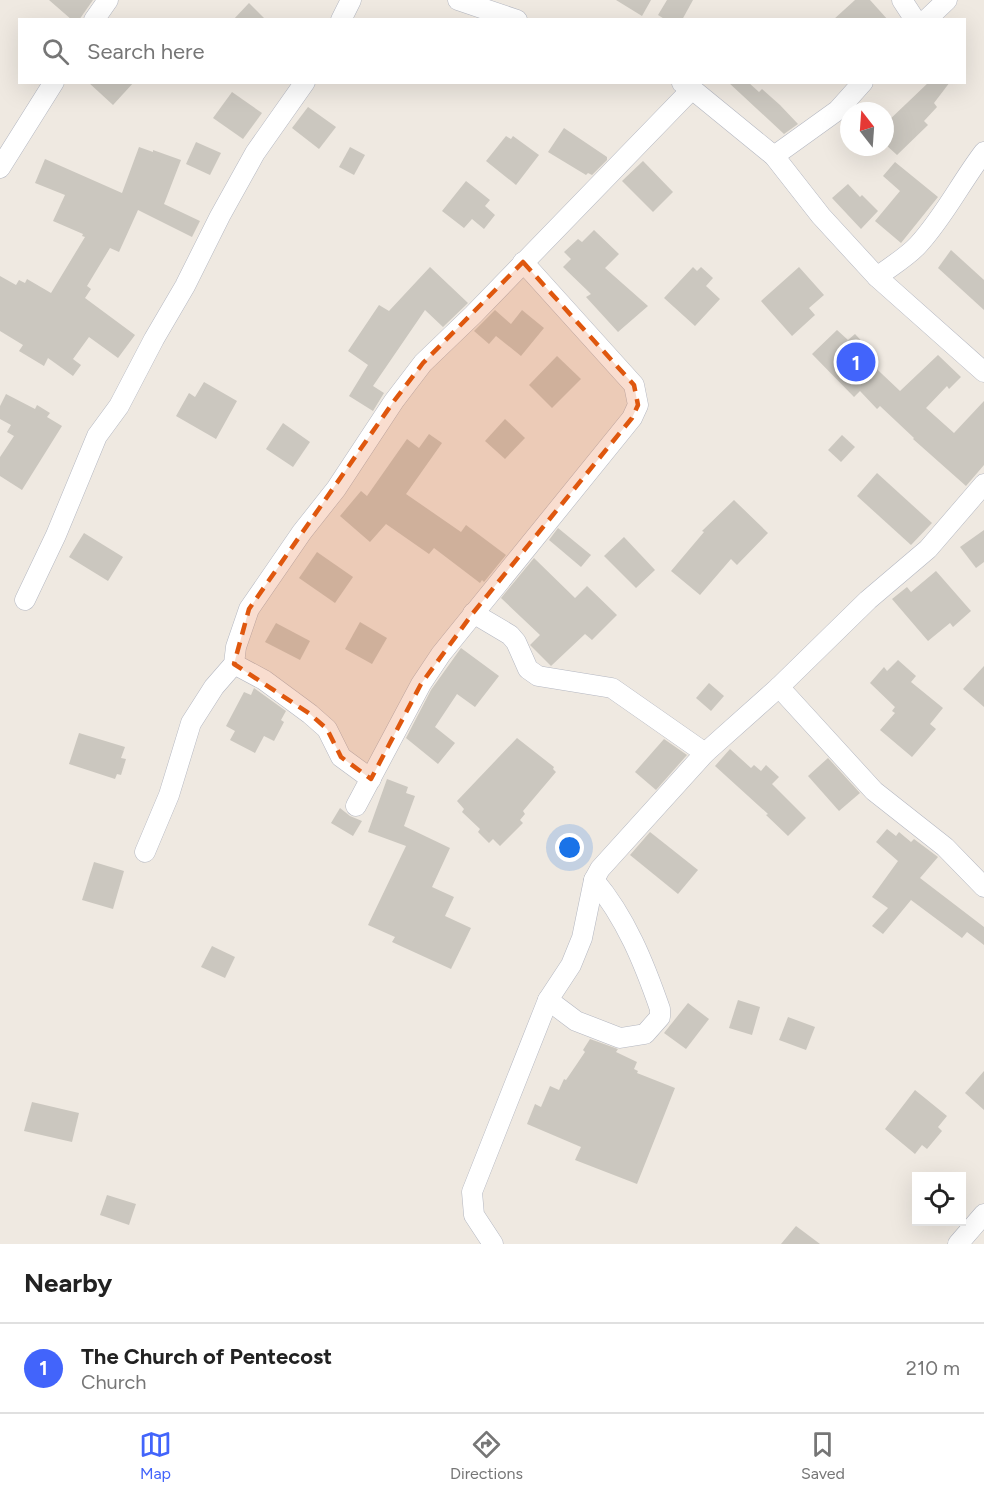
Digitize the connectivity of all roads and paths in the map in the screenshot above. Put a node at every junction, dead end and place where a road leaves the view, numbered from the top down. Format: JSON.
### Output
{"nodes":[{"id":1,"x":108,"y":0,"type":"edge"},
{"id":2,"x":351,"y":0,"type":"edge"},
{"id":3,"x":458,"y":0,"type":"edge"},
{"id":4,"x":902,"y":0,"type":"edge"},
{"id":5,"x":947,"y":0,"type":"edge"},
{"id":6,"x":95,"y":18,"type":"edge"},
{"id":7,"x":341,"y":18,"type":"edge"},
{"id":8,"x":511,"y":18,"type":"edge"},
{"id":9,"x":914,"y":18,"type":"edge"},
{"id":10,"x":928,"y":18,"type":"edge"},
{"id":11,"x":53,"y":84,"type":"edge"},
{"id":12,"x":304,"y":84,"type":"edge"},
{"id":13,"x":861,"y":84,"type":"edge"},
{"id":14,"x":687,"y":86,"type":"edge"},
{"id":15,"x":984,"y":152,"type":"edge"},
{"id":16,"x":774,"y":156,"type":"junction"},
{"id":17,"x":0,"y":168,"type":"edge"},
{"id":18,"x":524,"y":262,"type":"junction"},
{"id":19,"x":877,"y":277,"type":"junction"},
{"id":20,"x":984,"y":372,"type":"edge"},
{"id":21,"x":984,"y":484,"type":"edge"},
{"id":22,"x":25,"y":600,"type":"dead end"},
{"id":23,"x":473,"y":613,"type":"junction"},
{"id":24,"x":234,"y":664,"type":"junction"},
{"id":25,"x":779,"y":687,"type":"junction"},
{"id":26,"x":705,"y":753,"type":"junction"},
{"id":27,"x":371,"y":779,"type":"junction"},
{"id":28,"x":356,"y":806,"type":"dead end"},
{"id":29,"x":145,"y":852,"type":"dead end"},
{"id":30,"x":594,"y":880,"type":"junction"},
{"id":31,"x":984,"y":887,"type":"edge"},
{"id":32,"x":548,"y":1000,"type":"junction"},
{"id":33,"x":984,"y":1214,"type":"edge"},
{"id":34,"x":493,"y":1244,"type":"edge"},
{"id":35,"x":958,"y":1244,"type":"edge"}],
"edges":[{"from":1,"to":6,"type":"street"},
{"from":2,"to":7,"type":"street"},
{"from":3,"to":8,"type":"street"},
{"from":4,"to":9,"type":"street"},
{"from":5,"to":10,"type":"street"},
{"from":11,"to":17,"type":"street"},
{"from":12,"to":22,"type":"street"},
{"from":13,"to":16,"type":"street"},
{"from":14,"to":16,"type":"street"},
{"from":14,"to":18,"type":"street"},
{"from":15,"to":19,"type":"street"},
{"from":16,"to":19,"type":"street"},
{"from":18,"to":23,"type":"street"},
{"from":18,"to":24,"type":"street"},
{"from":19,"to":20,"type":"street"},
{"from":21,"to":25,"type":"street"},
{"from":23,"to":26,"type":"street"},
{"from":23,"to":27,"type":"street"},
{"from":24,"to":27,"type":"street"},
{"from":24,"to":29,"type":"street"},
{"from":25,"to":26,"type":"street"},
{"from":25,"to":31,"type":"street"},
{"from":26,"to":30,"type":"street"},
{"from":27,"to":28,"type":"street"},
{"from":30,"to":32,"type":"street"},
{"from":30,"to":32,"type":"street"},
{"from":32,"to":34,"type":"street"},
{"from":33,"to":35,"type":"street"}]}
